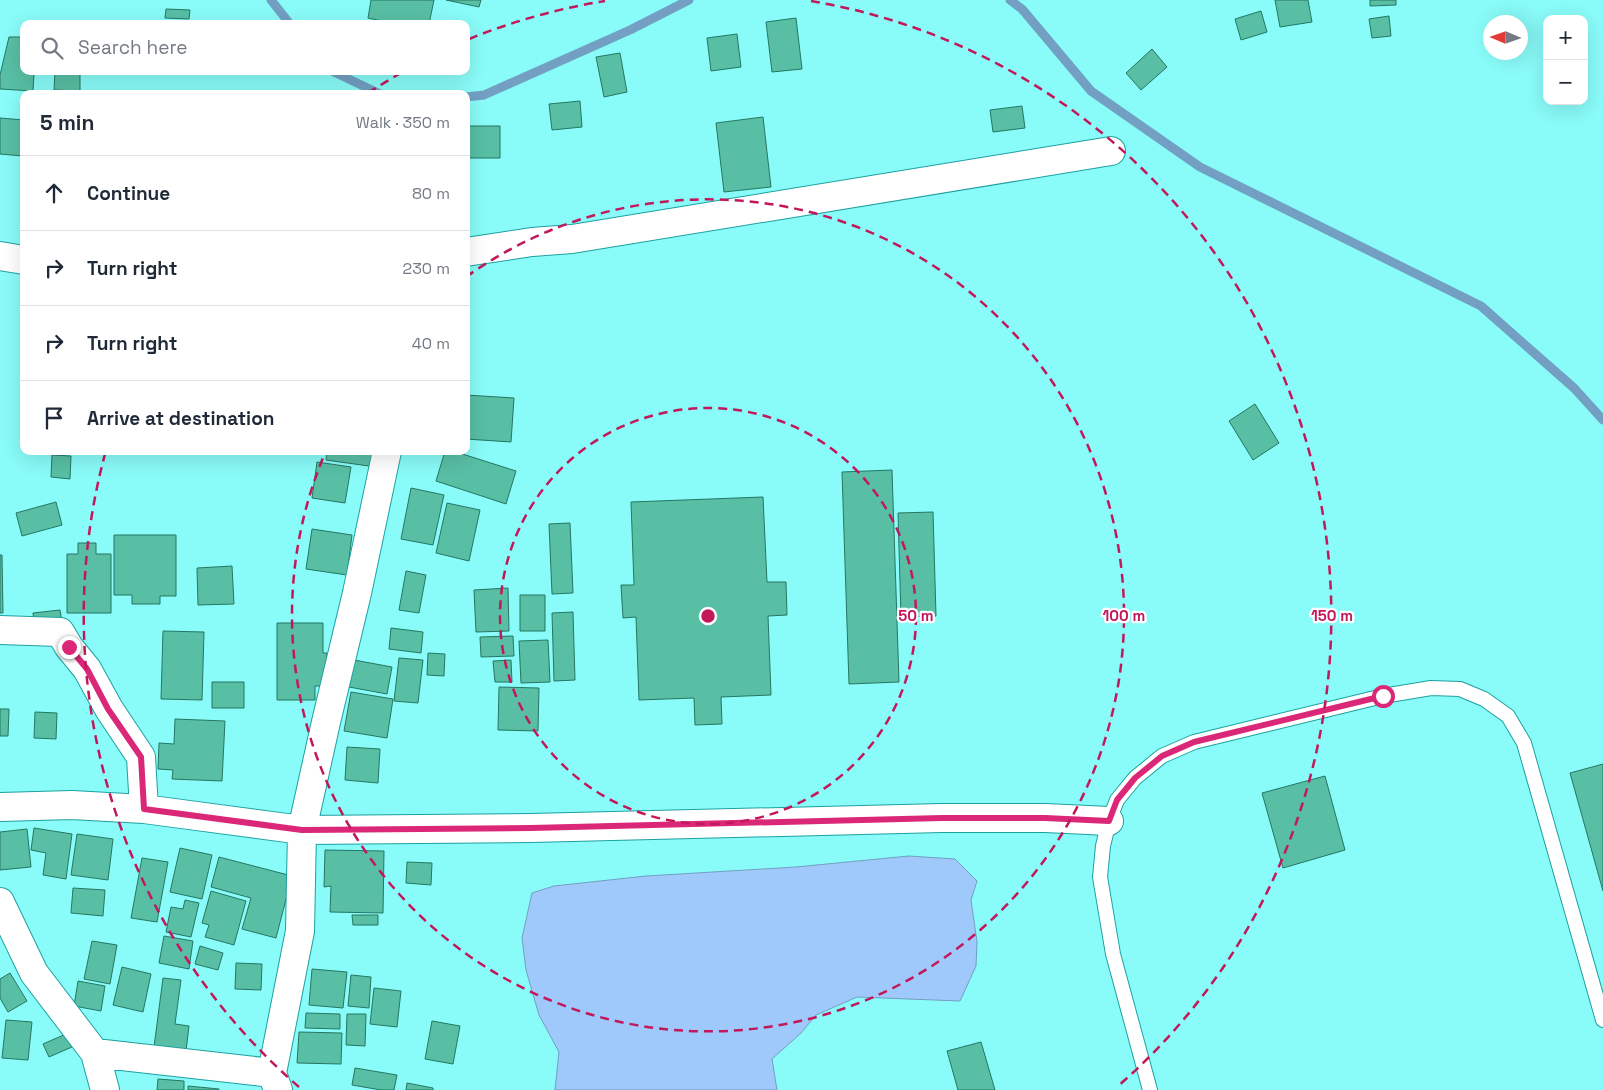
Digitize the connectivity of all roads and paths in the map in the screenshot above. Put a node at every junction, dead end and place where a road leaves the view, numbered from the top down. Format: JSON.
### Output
{"nodes":[{"id":1,"x":1111,"y":150,"type":"dead end"},
{"id":2,"x":470,"y":251,"type":"edge"},
{"id":3,"x":0,"y":256,"type":"edge"},
{"id":4,"x":20,"y":259,"type":"edge"},
{"id":5,"x":387,"y":455,"type":"edge"},
{"id":6,"x":0,"y":630,"type":"edge"},
{"id":7,"x":0,"y":808,"type":"edge"},
{"id":8,"x":144,"y":809,"type":"junction"},
{"id":9,"x":1109,"y":821,"type":"junction"},
{"id":10,"x":302,"y":830,"type":"junction"},
{"id":11,"x":0,"y":902,"type":"edge"},
{"id":12,"x":1603,"y":1020,"type":"edge"},
{"id":13,"x":95,"y":1053,"type":"junction"},
{"id":14,"x":275,"y":1081,"type":"edge"},
{"id":15,"x":105,"y":1090,"type":"edge"},
{"id":16,"x":1150,"y":1090,"type":"edge"}],
"edges":[{"from":1,"to":2,"type":"street"},
{"from":3,"to":4,"type":"street"},
{"from":5,"to":10,"type":"street"},
{"from":6,"to":8,"type":"street"},
{"from":7,"to":8,"type":"street"},
{"from":8,"to":10,"type":"street"},
{"from":9,"to":10,"type":"street"},
{"from":9,"to":12,"type":"lane"},
{"from":9,"to":16,"type":"lane"},
{"from":10,"to":14,"type":"street"},
{"from":11,"to":13,"type":"street"},
{"from":13,"to":14,"type":"street"},
{"from":13,"to":15,"type":"street"}]}
